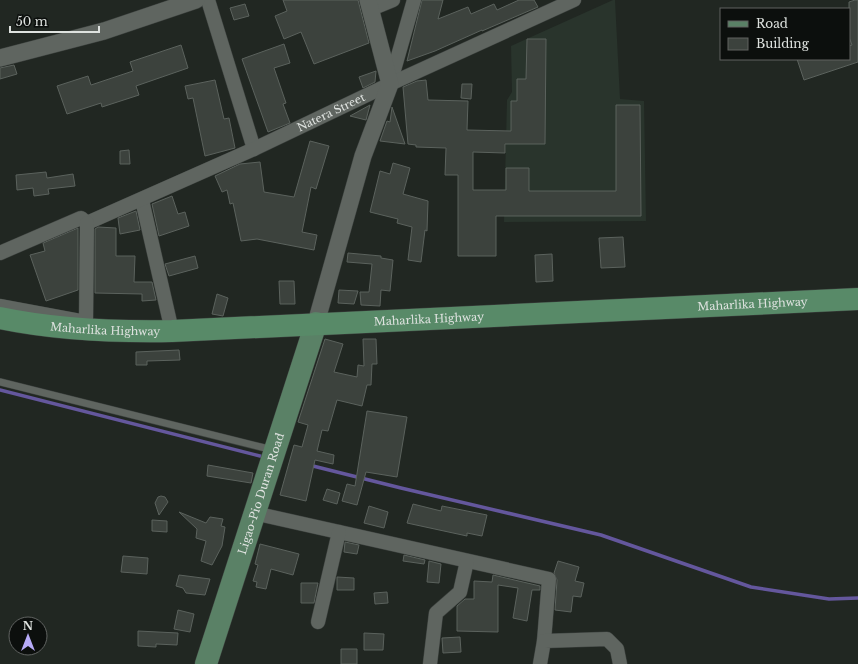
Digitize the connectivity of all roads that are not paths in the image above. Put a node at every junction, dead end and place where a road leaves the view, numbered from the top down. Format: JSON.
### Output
{"nodes":[{"id":1,"x":196,"y":0,"type":"edge"},
{"id":2,"x":208,"y":0,"type":"edge"},
{"id":3,"x":393,"y":0,"type":"edge"},
{"id":4,"x":414,"y":0,"type":"edge"},
{"id":5,"x":574,"y":0,"type":"edge"},
{"id":6,"x":370,"y":4,"type":"edge"},
{"id":7,"x":0,"y":58,"type":"edge"},
{"id":8,"x":390,"y":84,"type":"junction"},
{"id":9,"x":254,"y":149,"type":"junction"},
{"id":10,"x":142,"y":200,"type":"junction"},
{"id":11,"x":87,"y":223,"type":"junction"},
{"id":12,"x":0,"y":253,"type":"edge"},
{"id":13,"x":858,"y":299,"type":"edge"},
{"id":14,"x":0,"y":306,"type":"edge"},
{"id":15,"x":0,"y":318,"type":"edge"},
{"id":16,"x":316,"y":323,"type":"junction"},
{"id":17,"x":172,"y":331,"type":"junction"},
{"id":18,"x":0,"y":382,"type":"edge"},
{"id":19,"x":274,"y":451,"type":"junction"},
{"id":20,"x":254,"y":512,"type":"junction"},
{"id":21,"x":339,"y":532,"type":"junction"},
{"id":22,"x":467,"y":561,"type":"junction"},
{"id":23,"x":318,"y":622,"type":"dead end"},
{"id":24,"x":544,"y":641,"type":"junction"},
{"id":25,"x":206,"y":664,"type":"edge"},
{"id":26,"x":430,"y":664,"type":"edge"},
{"id":27,"x":540,"y":664,"type":"edge"},
{"id":28,"x":620,"y":664,"type":"edge"}],
"edges":[{"from":1,"to":7,"type":"street"},
{"from":2,"to":9,"type":"street"},
{"from":3,"to":6,"type":"street"},
{"from":4,"to":8,"type":"street"},
{"from":5,"to":8,"type":"street","name":"Natera Street"},
{"from":6,"to":8,"type":"street"},
{"from":8,"to":9,"type":"street","name":"Natera Street"},
{"from":8,"to":16,"type":"street"},
{"from":9,"to":10,"type":"street","name":"Natera Street"},
{"from":10,"to":11,"type":"street","name":"Natera Street"},
{"from":10,"to":17,"type":"street"},
{"from":11,"to":12,"type":"street"},
{"from":11,"to":14,"type":"street"},
{"from":13,"to":16,"type":"highway","name":"Maharlika Highway"},
{"from":15,"to":17,"type":"highway","name":"Maharlika Highway"},
{"from":16,"to":17,"type":"highway","name":"Maharlika Highway"},
{"from":16,"to":19,"type":"main road","name":"Ligao-Pio Duran Road"},
{"from":18,"to":19,"type":"lane"},
{"from":19,"to":20,"type":"main road","name":"Ligao-Pio Duran Road"},
{"from":20,"to":21,"type":"street"},
{"from":20,"to":25,"type":"main road","name":"Ligao-Pio Duran Road"},
{"from":21,"to":22,"type":"street"},
{"from":21,"to":23,"type":"street"},
{"from":22,"to":24,"type":"street"},
{"from":22,"to":26,"type":"street"},
{"from":24,"to":27,"type":"street"},
{"from":24,"to":28,"type":"street"}]}
